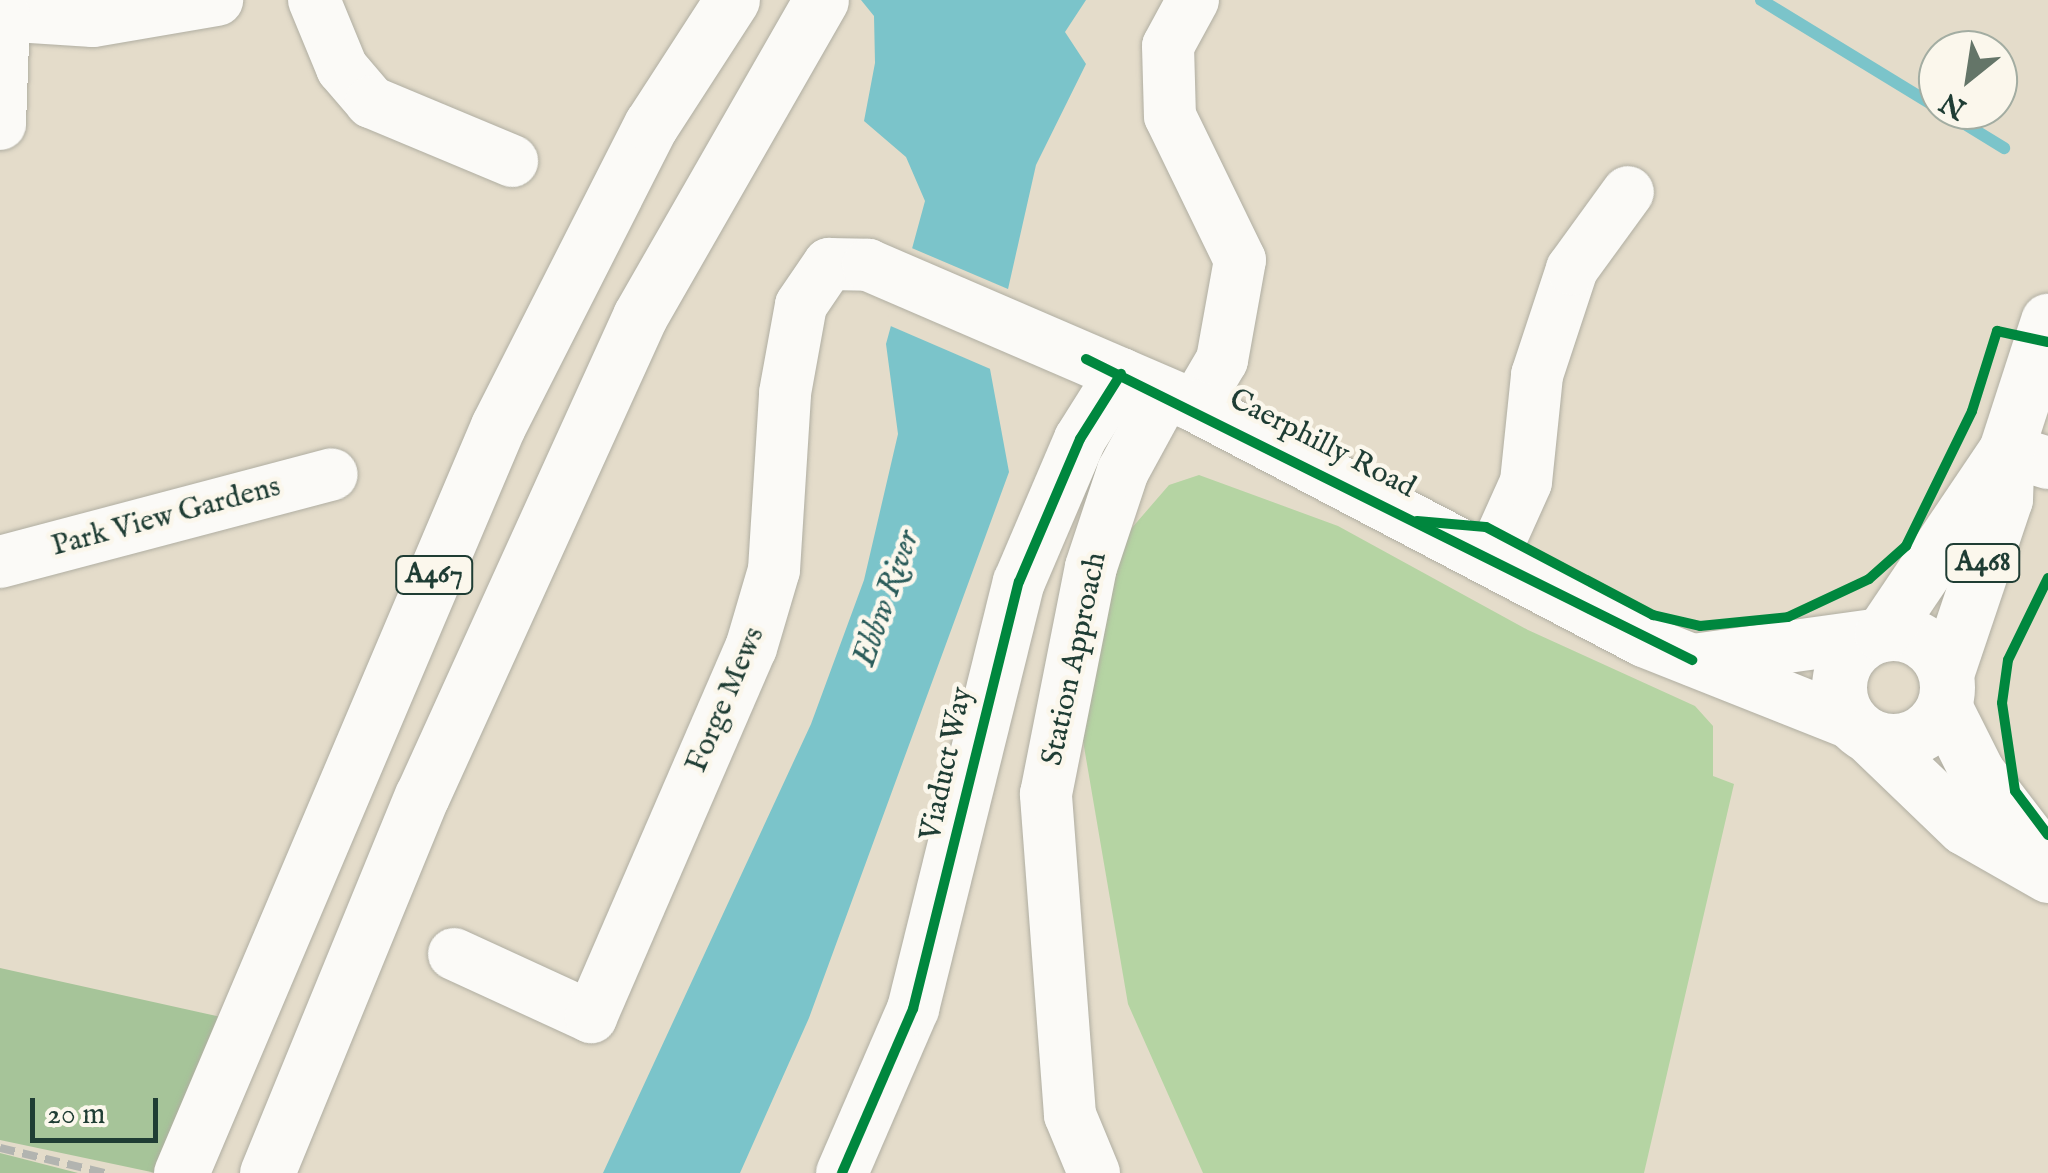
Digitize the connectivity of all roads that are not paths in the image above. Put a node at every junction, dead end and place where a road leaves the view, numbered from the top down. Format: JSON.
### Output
{"nodes":[{"id":1,"x":217,"y":0,"type":"edge"},
{"id":2,"x":314,"y":0,"type":"edge"},
{"id":3,"x":732,"y":0,"type":"edge"},
{"id":4,"x":1193,"y":0,"type":"edge"},
{"id":5,"x":2,"y":15,"type":"edge"},
{"id":6,"x":808,"y":19,"type":"edge"},
{"id":7,"x":0,"y":124,"type":"edge"},
{"id":8,"x":512,"y":161,"type":"dead end"},
{"id":9,"x":1628,"y":192,"type":"dead end"},
{"id":10,"x":868,"y":265,"type":"joint"},
{"id":11,"x":2048,"y":321,"type":"edge"},
{"id":12,"x":1142,"y":383,"type":"junction"},
{"id":13,"x":2027,"y":456,"type":"edge"},
{"id":14,"x":332,"y":474,"type":"dead end"},
{"id":15,"x":1491,"y":560,"type":"junction"},
{"id":16,"x":0,"y":562,"type":"edge"},
{"id":17,"x":1882,"y":634,"type":"junction"},
{"id":18,"x":1692,"y":660,"type":"junction"},
{"id":19,"x":1945,"y":690,"type":"junction"},
{"id":20,"x":1862,"y":730,"type":"junction"},
{"id":21,"x":2048,"y":863,"type":"edge"},
{"id":22,"x":2048,"y":875,"type":"edge"},
{"id":23,"x":454,"y":954,"type":"dead end"},
{"id":24,"x":182,"y":1173,"type":"edge"},
{"id":25,"x":266,"y":1173,"type":"edge"},
{"id":26,"x":842,"y":1173,"type":"edge"},
{"id":27,"x":1094,"y":1173,"type":"edge"}],
"edges":[{"from":1,"to":5,"type":"street"},
{"from":2,"to":8,"type":"street"},
{"from":3,"to":24,"type":"main road","number":"A467"},
{"from":4,"to":12,"type":"street"},
{"from":5,"to":7,"type":"street"},
{"from":6,"to":25,"type":"main road","number":"A467"},
{"from":9,"to":15,"type":"street"},
{"from":10,"to":12,"type":"street","name":"Caerphilly Road"},
{"from":10,"to":23,"type":"street","name":"Forge Mews"},
{"from":11,"to":13,"type":"main road","number":"A468"},
{"from":12,"to":15,"type":"street","name":"Caerphilly Road"},
{"from":12,"to":26,"type":"street","name":"Viaduct Way"},
{"from":12,"to":27,"type":"street","name":"Station Approach"},
{"from":13,"to":17,"type":"main road","number":"A468"},
{"from":13,"to":19,"type":"main road","number":"A468"},
{"from":14,"to":16,"type":"street","name":"Park View Gardens"},
{"from":15,"to":18,"type":"street","name":"Caerphilly Road"},
{"from":17,"to":18,"type":"street"},
{"from":17,"to":19,"type":"main road"},
{"from":17,"to":20,"type":"main road"},
{"from":18,"to":20,"type":"street","name":"Caerphilly Road"},
{"from":19,"to":20,"type":"main road","name":"Caerphilly Road"},
{"from":19,"to":21,"type":"main road"},
{"from":20,"to":22,"type":"main road","name":"Caerphilly Road"}]}
